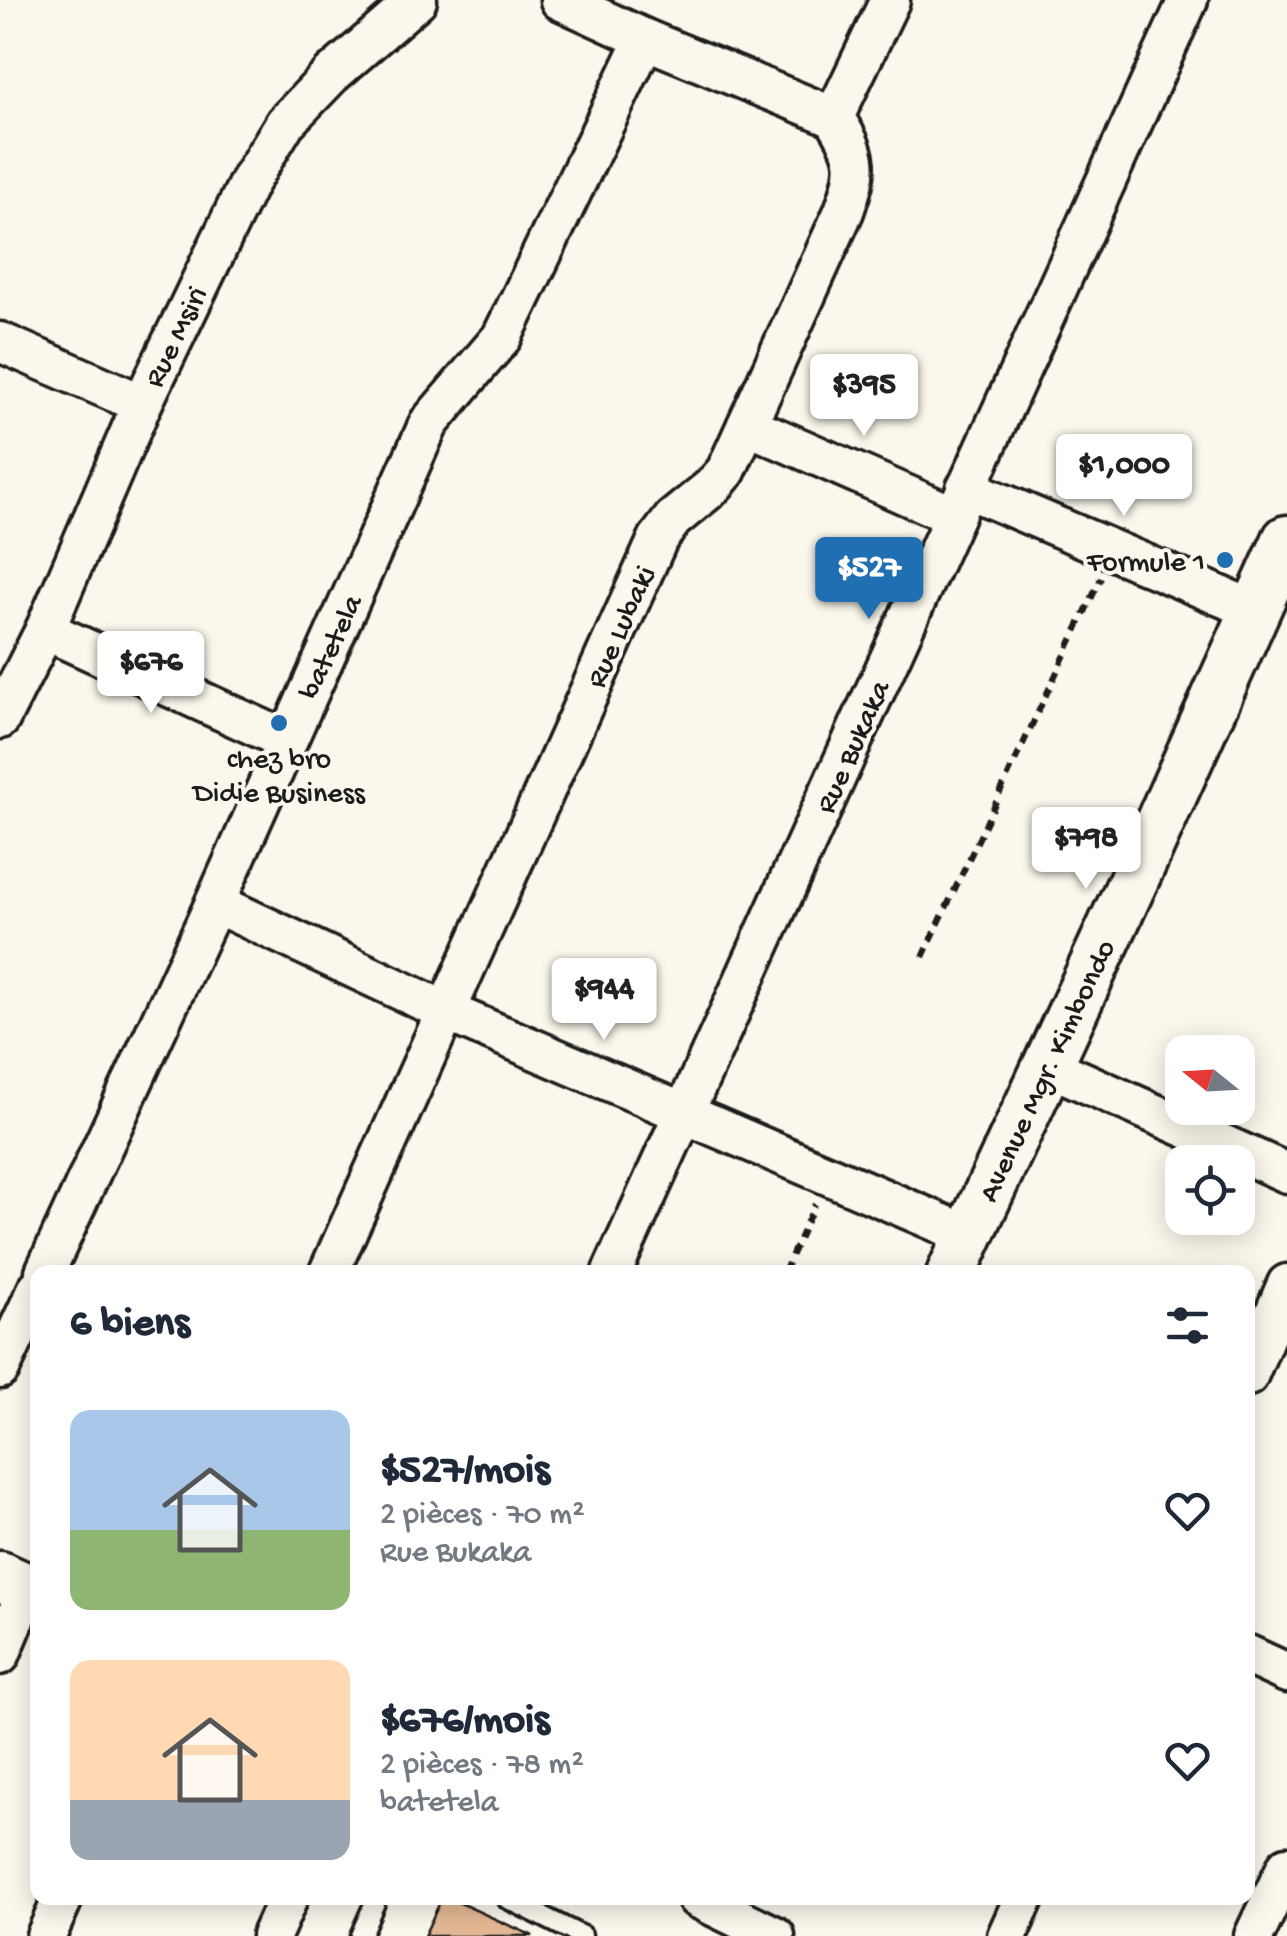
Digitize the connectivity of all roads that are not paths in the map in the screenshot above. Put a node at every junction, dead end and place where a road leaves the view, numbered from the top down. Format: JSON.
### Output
{"nodes":[{"id":1,"x":417,"y":0,"type":"edge"},
{"id":2,"x":560,"y":0,"type":"edge"},
{"id":3,"x":890,"y":0,"type":"edge"},
{"id":4,"x":1188,"y":0,"type":"edge"},
{"id":5,"x":645,"y":38,"type":"junction"},
{"id":6,"x":834,"y":117,"type":"junction"},
{"id":7,"x":0,"y":342,"type":"edge"},
{"id":8,"x":142,"y":404,"type":"junction"},
{"id":9,"x":747,"y":425,"type":"junction"},
{"id":10,"x":960,"y":502,"type":"junction"},
{"id":11,"x":1287,"y":540,"type":"edge"},
{"id":12,"x":1256,"y":611,"type":"junction"},
{"id":13,"x":45,"y":630,"type":"junction"},
{"id":14,"x":0,"y":720,"type":"edge"},
{"id":15,"x":286,"y":740,"type":"junction"},
{"id":16,"x":215,"y":904,"type":"junction"},
{"id":17,"x":446,"y":1011,"type":"junction"},
{"id":18,"x":1048,"y":1066,"type":"junction"},
{"id":19,"x":684,"y":1114,"type":"junction"},
{"id":20,"x":1287,"y":1173,"type":"edge"},
{"id":21,"x":960,"y":1254,"type":"edge"},
{"id":22,"x":48,"y":1265,"type":"edge"},
{"id":23,"x":332,"y":1265,"type":"edge"},
{"id":24,"x":615,"y":1265,"type":"edge"},
{"id":25,"x":1287,"y":1284,"type":"edge"},
{"id":26,"x":30,"y":1305,"type":"edge"},
{"id":27,"x":1255,"y":1359,"type":"edge"},
{"id":28,"x":0,"y":1370,"type":"edge"},
{"id":29,"x":22,"y":1586,"type":"edge"},
{"id":30,"x":0,"y":1654,"type":"edge"},
{"id":31,"x":1255,"y":1658,"type":"edge"},
{"id":32,"x":1287,"y":1673,"type":"edge"},
{"id":33,"x":1287,"y":1866,"type":"edge"},
{"id":34,"x":60,"y":1905,"type":"edge"},
{"id":35,"x":285,"y":1905,"type":"edge"},
{"id":36,"x":374,"y":1905,"type":"edge"},
{"id":37,"x":520,"y":1905,"type":"edge"},
{"id":38,"x":711,"y":1905,"type":"edge"},
{"id":39,"x":1021,"y":1905,"type":"edge"},
{"id":40,"x":46,"y":1936,"type":"edge"},
{"id":41,"x":271,"y":1936,"type":"edge"},
{"id":42,"x":360,"y":1936,"type":"edge"},
{"id":43,"x":582,"y":1936,"type":"edge"},
{"id":44,"x":775,"y":1936,"type":"edge"},
{"id":45,"x":1007,"y":1936,"type":"edge"},
{"id":46,"x":1254,"y":1936,"type":"edge"}],
"edges":[{"from":1,"to":8,"type":"street","name":"Rue Msiri"},
{"from":2,"to":5,"type":"street"},
{"from":3,"to":6,"type":"street"},
{"from":4,"to":10,"type":"street","name":"Rue Bukaka"},
{"from":5,"to":6,"type":"street"},
{"from":5,"to":15,"type":"street","name":"batetela"},
{"from":6,"to":9,"type":"street","name":"Rue Lubaki"},
{"from":7,"to":8,"type":"street"},
{"from":8,"to":13,"type":"street","name":"Rue Msiri"},
{"from":9,"to":10,"type":"street"},
{"from":9,"to":17,"type":"street","name":"Rue Lubaki"},
{"from":10,"to":12,"type":"street"},
{"from":10,"to":19,"type":"street","name":"Rue Bukaka"},
{"from":11,"to":12,"type":"street","name":"Avenue Mgr. Kimbondo"},
{"from":12,"to":18,"type":"street","name":"Avenue Mgr. Kimbondo"},
{"from":13,"to":14,"type":"street","name":"Rue Msiri"},
{"from":13,"to":15,"type":"street"},
{"from":15,"to":16,"type":"street","name":"batetela"},
{"from":16,"to":17,"type":"street"},
{"from":16,"to":22,"type":"street","name":"batetela"},
{"from":17,"to":19,"type":"street"},
{"from":17,"to":23,"type":"street","name":"Rue Lubaki"},
{"from":18,"to":20,"type":"street"},
{"from":18,"to":21,"type":"street","name":"Avenue Mgr. Kimbondo"},
{"from":19,"to":21,"type":"street"},
{"from":19,"to":24,"type":"street","name":"Rue Bukaka"},
{"from":25,"to":27,"type":"street"},
{"from":26,"to":28,"type":"street"},
{"from":29,"to":30,"type":"street"},
{"from":31,"to":32,"type":"street"},
{"from":33,"to":46,"type":"street"},
{"from":34,"to":40,"type":"street"},
{"from":35,"to":41,"type":"street"},
{"from":36,"to":42,"type":"lane"},
{"from":37,"to":43,"type":"lane"},
{"from":38,"to":44,"type":"street"},
{"from":39,"to":45,"type":"street"}]}
